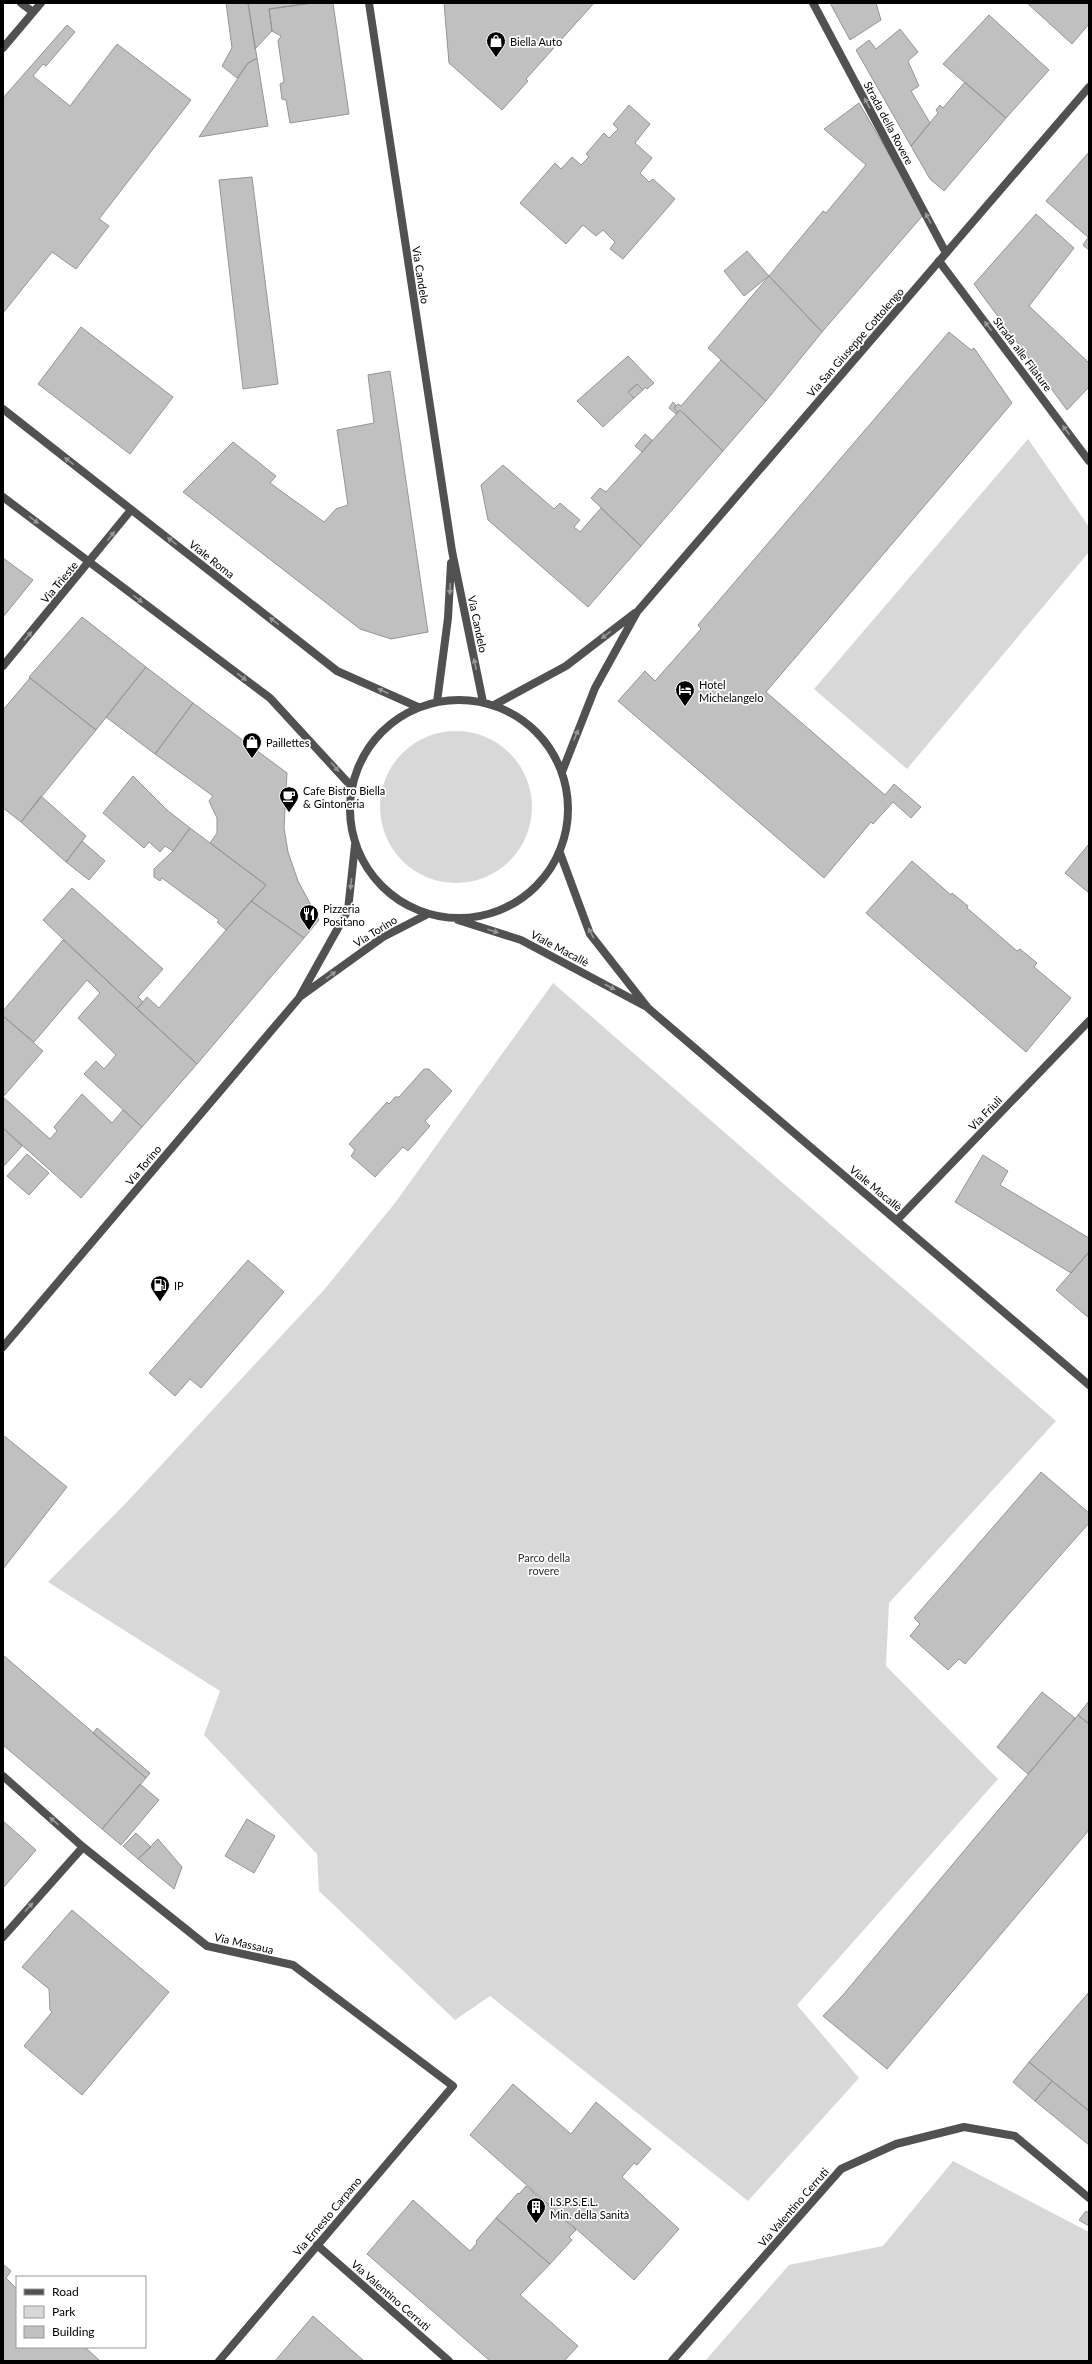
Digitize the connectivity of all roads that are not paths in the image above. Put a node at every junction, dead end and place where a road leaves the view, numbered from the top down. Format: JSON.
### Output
{"nodes":[{"id":1,"x":21,"y":3,"type":"edge"},
{"id":2,"x":41,"y":3,"type":"edge"},
{"id":3,"x":369,"y":3,"type":"edge"},
{"id":4,"x":813,"y":3,"type":"edge"},
{"id":5,"x":33,"y":12,"type":"junction"},
{"id":6,"x":3,"y":48,"type":"edge"},
{"id":7,"x":1089,"y":87,"type":"edge"},
{"id":8,"x":946,"y":253,"type":"junction"},
{"id":9,"x":939,"y":261,"type":"junction"},
{"id":10,"x":3,"y":409,"type":"edge"},
{"id":11,"x":1089,"y":461,"type":"edge"},
{"id":12,"x":3,"y":497,"type":"edge"},
{"id":13,"x":131,"y":510,"type":"junction"},
{"id":14,"x":452,"y":550,"type":"junction"},
{"id":15,"x":90,"y":562,"type":"junction"},
{"id":16,"x":637,"y":612,"type":"junction"},
{"id":17,"x":3,"y":666,"type":"edge"},
{"id":18,"x":437,"y":702,"type":"junction"},
{"id":19,"x":483,"y":702,"type":"junction"},
{"id":20,"x":494,"y":705,"type":"junction"},
{"id":21,"x":418,"y":707,"type":"junction"},
{"id":22,"x":562,"y":772,"type":"junction"},
{"id":23,"x":351,"y":786,"type":"junction"},
{"id":24,"x":355,"y":846,"type":"junction"},
{"id":25,"x":560,"y":853,"type":"junction"},
{"id":26,"x":426,"y":915,"type":"junction"},
{"id":27,"x":456,"y":919,"type":"junction"},
{"id":28,"x":299,"y":998,"type":"junction"},
{"id":29,"x":648,"y":1008,"type":"junction"},
{"id":30,"x":1089,"y":1020,"type":"edge"},
{"id":31,"x":897,"y":1220,"type":"junction"},
{"id":32,"x":3,"y":1347,"type":"edge"},
{"id":33,"x":1089,"y":1385,"type":"edge"},
{"id":34,"x":3,"y":1776,"type":"edge"},
{"id":35,"x":83,"y":1847,"type":"junction"},
{"id":36,"x":3,"y":1936,"type":"edge"},
{"id":37,"x":453,"y":2086,"type":"joint"},
{"id":38,"x":1089,"y":2198,"type":"edge"},
{"id":39,"x":317,"y":2245,"type":"junction"},
{"id":40,"x":219,"y":2361,"type":"edge"},
{"id":41,"x":449,"y":2361,"type":"edge"},
{"id":42,"x":672,"y":2361,"type":"edge"}],
"edges":[{"from":1,"to":5,"type":"street"},
{"from":2,"to":5,"type":"street"},
{"from":3,"to":14,"type":"street","name":"Via Candelo"},
{"from":8,"to":4,"type":"street","name":"Strada della Rovere","one_way":true},
{"from":5,"to":6,"type":"street"},
{"from":7,"to":8,"type":"street","name":"Via San Giuseppe Cottolengo"},
{"from":8,"to":9,"type":"street","name":"Via San Giuseppe Cottolengo"},
{"from":11,"to":9,"type":"street","name":"Strada alle Filature","one_way":true},
{"from":9,"to":16,"type":"street","name":"Via San Giuseppe Cottolengo"},
{"from":13,"to":10,"type":"street","name":"Viale Roma","one_way":true},
{"from":12,"to":15,"type":"street","one_way":true},
{"from":15,"to":13,"type":"street","name":"Via Trieste","one_way":true},
{"from":21,"to":13,"type":"street","name":"Viale Roma","one_way":true},
{"from":14,"to":18,"type":"street","name":"Via Candelo","one_way":true},
{"from":19,"to":14,"type":"street","name":"Via Candelo","one_way":true},
{"from":17,"to":15,"type":"street","name":"Via Trieste","one_way":true},
{"from":15,"to":23,"type":"street","one_way":true},
{"from":16,"to":20,"type":"street","name":"Via San Giuseppe Cottolengo","one_way":true},
{"from":22,"to":16,"type":"street","name":"Via San Giuseppe Cottolengo","one_way":true},
{"from":18,"to":19,"type":"street"},
{"from":18,"to":21,"type":"street"},
{"from":19,"to":20,"type":"street"},
{"from":20,"to":22,"type":"street"},
{"from":21,"to":23,"type":"street"},
{"from":22,"to":25,"type":"street"},
{"from":23,"to":24,"type":"street"},
{"from":24,"to":26,"type":"street"},
{"from":24,"to":28,"type":"street","name":"Via Torino","one_way":true},
{"from":25,"to":27,"type":"street"},
{"from":29,"to":25,"type":"street","name":"Viale Macallè","one_way":true},
{"from":26,"to":27,"type":"street"},
{"from":28,"to":26,"type":"street","name":"Via Torino","one_way":true},
{"from":27,"to":29,"type":"street","name":"Viale Macallè","one_way":true},
{"from":28,"to":32,"type":"street","name":"Via Torino"},
{"from":29,"to":31,"type":"street","name":"Viale Macallè"},
{"from":30,"to":31,"type":"street","name":"Via Friuli"},
{"from":31,"to":33,"type":"street","name":"Viale Macallè"},
{"from":35,"to":34,"type":"street","name":"Via Massaua","one_way":true},
{"from":36,"to":35,"type":"street","one_way":true},
{"from":35,"to":37,"type":"street","name":"Via Massaua"},
{"from":37,"to":39,"type":"street","name":"Via Ernesto Carpano"},
{"from":38,"to":42,"type":"street","name":"Via Valentino Cerruti"},
{"from":39,"to":40,"type":"street","name":"Via Ernesto Carpano"},
{"from":39,"to":41,"type":"street","name":"Via Valentino Cerruti"}]}
